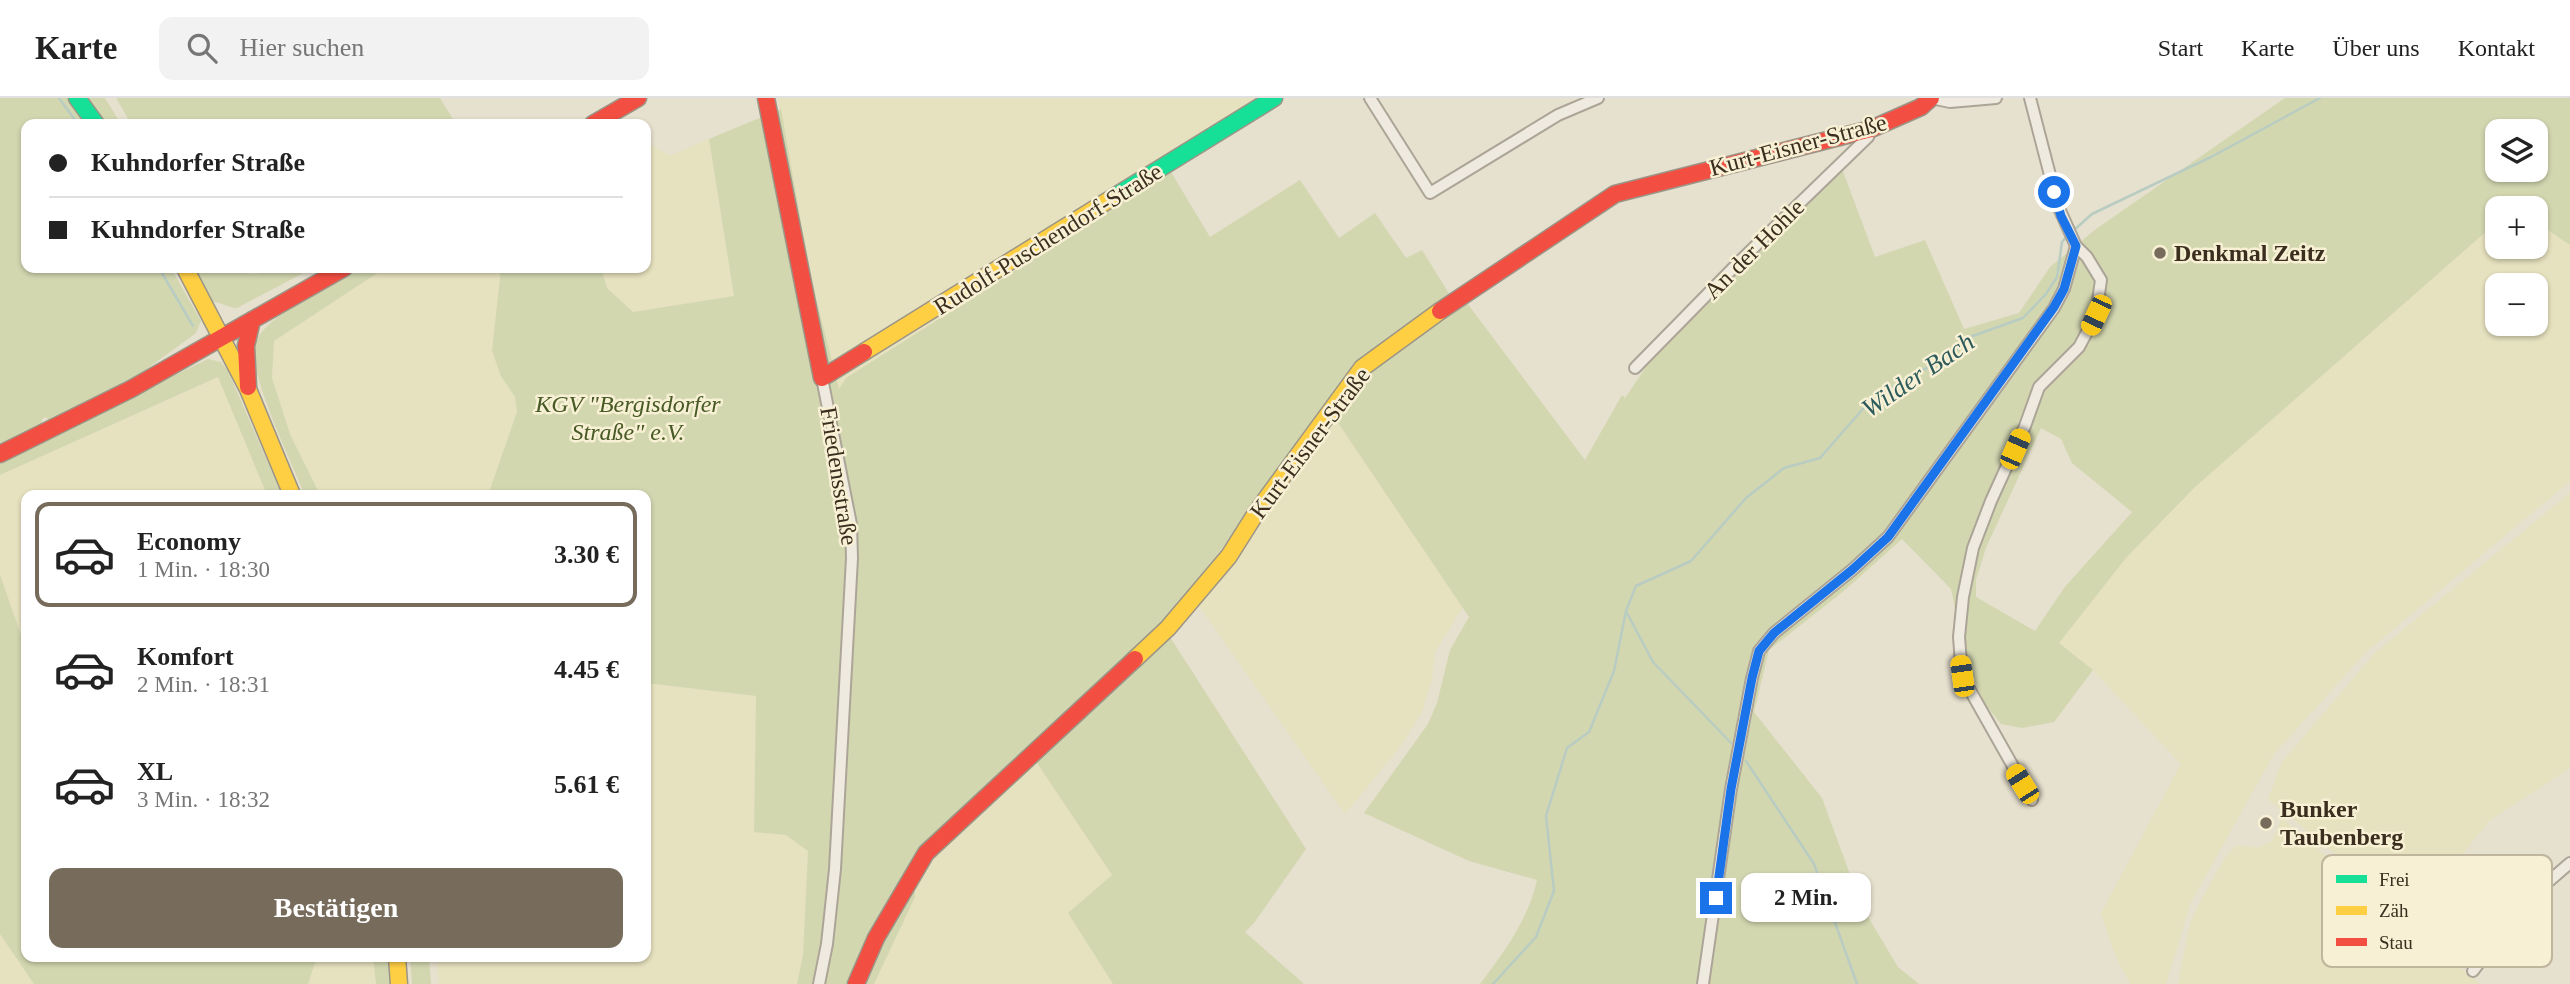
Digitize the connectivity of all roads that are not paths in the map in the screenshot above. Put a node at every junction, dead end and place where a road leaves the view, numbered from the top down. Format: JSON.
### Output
{"nodes":[{"id":1,"x":77,"y":98,"type":"edge"},
{"id":2,"x":638,"y":98,"type":"edge"},
{"id":3,"x":766,"y":98,"type":"edge"},
{"id":4,"x":1274,"y":98,"type":"edge"},
{"id":5,"x":1370,"y":98,"type":"edge"},
{"id":6,"x":1598,"y":98,"type":"edge"},
{"id":7,"x":1931,"y":98,"type":"edge"},
{"id":8,"x":1996,"y":98,"type":"edge"},
{"id":9,"x":2030,"y":98,"type":"edge"},
{"id":10,"x":92,"y":119,"type":"edge"},
{"id":11,"x":602,"y":119,"type":"edge"},
{"id":12,"x":1871,"y":129,"type":"junction"},
{"id":13,"x":2073,"y":238,"type":"junction"},
{"id":14,"x":188,"y":273,"type":"edge"},
{"id":15,"x":335,"y":273,"type":"edge"},
{"id":16,"x":252,"y":320,"type":"junction"},
{"id":17,"x":222,"y":337,"type":"junction"},
{"id":18,"x":1635,"y":368,"type":"dead end"},
{"id":19,"x":822,"y":378,"type":"junction"},
{"id":20,"x":248,"y":389,"type":"junction"},
{"id":21,"x":0,"y":454,"type":"edge"},
{"id":22,"x":290,"y":490,"type":"edge"},
{"id":23,"x":2032,"y":800,"type":"dead end"},
{"id":24,"x":2570,"y":863,"type":"edge"},
{"id":25,"x":2552,"y":878,"type":"edge"},
{"id":26,"x":397,"y":962,"type":"edge"},
{"id":27,"x":2476,"y":967,"type":"edge"},
{"id":28,"x":2473,"y":971,"type":"dead end"},
{"id":29,"x":399,"y":984,"type":"edge"},
{"id":30,"x":819,"y":984,"type":"edge"},
{"id":31,"x":856,"y":984,"type":"edge"},
{"id":32,"x":1703,"y":984,"type":"edge"}],
"edges":[{"from":1,"to":10,"type":"street"},
{"from":2,"to":11,"type":"street"},
{"from":3,"to":19,"type":"street","name":"Friedensstraße"},
{"from":4,"to":19,"type":"street","name":"Rudolf-Puschendorf-Straße"},
{"from":5,"to":6,"type":"street"},
{"from":7,"to":8,"type":"street","name":"Kurt-Eisner-Straße"},
{"from":7,"to":12,"type":"street","name":"Kurt-Eisner-Straße"},
{"from":9,"to":13,"type":"street"},
{"from":12,"to":18,"type":"street","name":"An der Hohle"},
{"from":12,"to":31,"type":"street","name":"Kurt-Eisner-Straße"},
{"from":13,"to":23,"type":"street"},
{"from":13,"to":32,"type":"street"},
{"from":14,"to":17,"type":"street"},
{"from":15,"to":16,"type":"street"},
{"from":16,"to":17,"type":"street"},
{"from":16,"to":20,"type":"street"},
{"from":17,"to":20,"type":"street"},
{"from":17,"to":21,"type":"street"},
{"from":19,"to":30,"type":"street","name":"Friedensstraße"},
{"from":20,"to":22,"type":"street"},
{"from":24,"to":25,"type":"street"},
{"from":26,"to":29,"type":"street"},
{"from":27,"to":28,"type":"street"}]}
